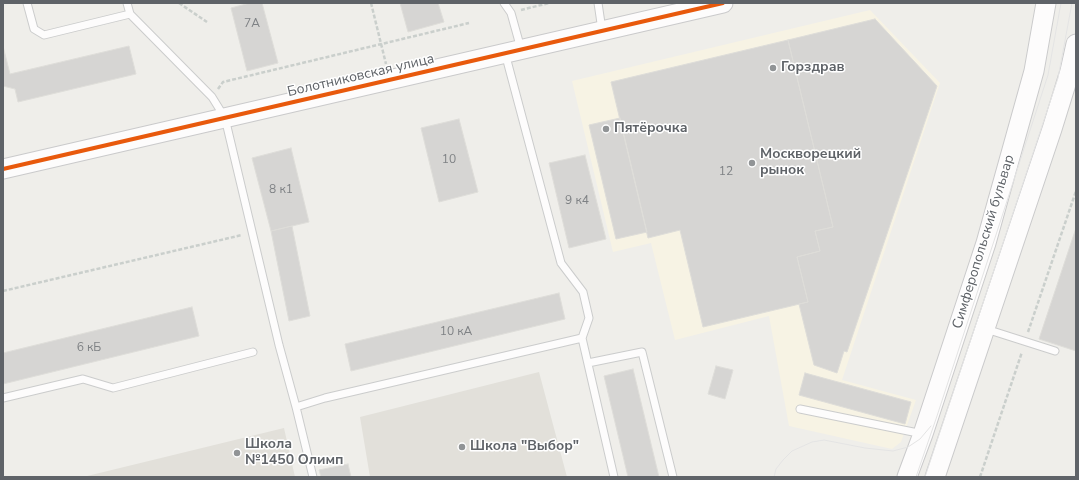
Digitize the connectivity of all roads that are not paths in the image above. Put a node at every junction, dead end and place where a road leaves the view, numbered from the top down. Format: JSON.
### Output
{"nodes":[{"id":1,"x":27,"y":3,"type":"edge"},
{"id":2,"x":128,"y":3,"type":"edge"},
{"id":3,"x":504,"y":3,"type":"edge"},
{"id":4,"x":598,"y":3,"type":"edge"},
{"id":5,"x":723,"y":3,"type":"edge"},
{"id":6,"x":1046,"y":3,"type":"edge"},
{"id":7,"x":130,"y":14,"type":"junction"},
{"id":8,"x":602,"y":31,"type":"junction"},
{"id":9,"x":1076,"y":44,"type":"edge"},
{"id":10,"x":513,"y":51,"type":"junction"},
{"id":11,"x":225,"y":118,"type":"junction"},
{"id":12,"x":3,"y":169,"type":"edge"},
{"id":13,"x":986,"y":328,"type":"junction"},
{"id":14,"x":582,"y":338,"type":"junction"},
{"id":15,"x":1055,"y":351,"type":"dead end"},
{"id":16,"x":253,"y":352,"type":"dead end"},
{"id":17,"x":588,"y":363,"type":"junction"},
{"id":18,"x":3,"y":398,"type":"edge"},
{"id":19,"x":296,"y":407,"type":"junction"},
{"id":20,"x":800,"y":409,"type":"dead end"},
{"id":21,"x":923,"y":434,"type":"junction"},
{"id":22,"x":313,"y":477,"type":"edge"},
{"id":23,"x":614,"y":477,"type":"edge"},
{"id":24,"x":673,"y":477,"type":"edge"},
{"id":25,"x":907,"y":477,"type":"edge"},
{"id":26,"x":935,"y":477,"type":"edge"}],
"edges":[{"from":1,"to":7,"type":"lane"},
{"from":2,"to":7,"type":"lane"},
{"from":3,"to":10,"type":"lane"},
{"from":4,"to":8,"type":"lane"},
{"from":5,"to":8,"type":"main road","name":"Болотниковская улица"},
{"from":6,"to":21,"type":"main road","name":"Симферопольский бульвар"},
{"from":7,"to":11,"type":"lane"},
{"from":8,"to":10,"type":"main road","name":"Болотниковская улица"},
{"from":9,"to":13,"type":"main road","name":"Симферопольский бульвар"},
{"from":10,"to":11,"type":"main road","name":"Болотниковская улица"},
{"from":10,"to":14,"type":"lane"},
{"from":11,"to":12,"type":"main road","name":"Болотниковская улица"},
{"from":11,"to":19,"type":"lane"},
{"from":13,"to":15,"type":"lane"},
{"from":13,"to":26,"type":"main road","name":"Симферопольский бульвар"},
{"from":14,"to":17,"type":"lane"},
{"from":14,"to":19,"type":"lane"},
{"from":16,"to":18,"type":"lane"},
{"from":17,"to":23,"type":"lane"},
{"from":17,"to":24,"type":"lane"},
{"from":19,"to":22,"type":"lane"},
{"from":20,"to":21,"type":"lane"},
{"from":21,"to":25,"type":"main road","name":"Симферопольский бульвар"}]}
